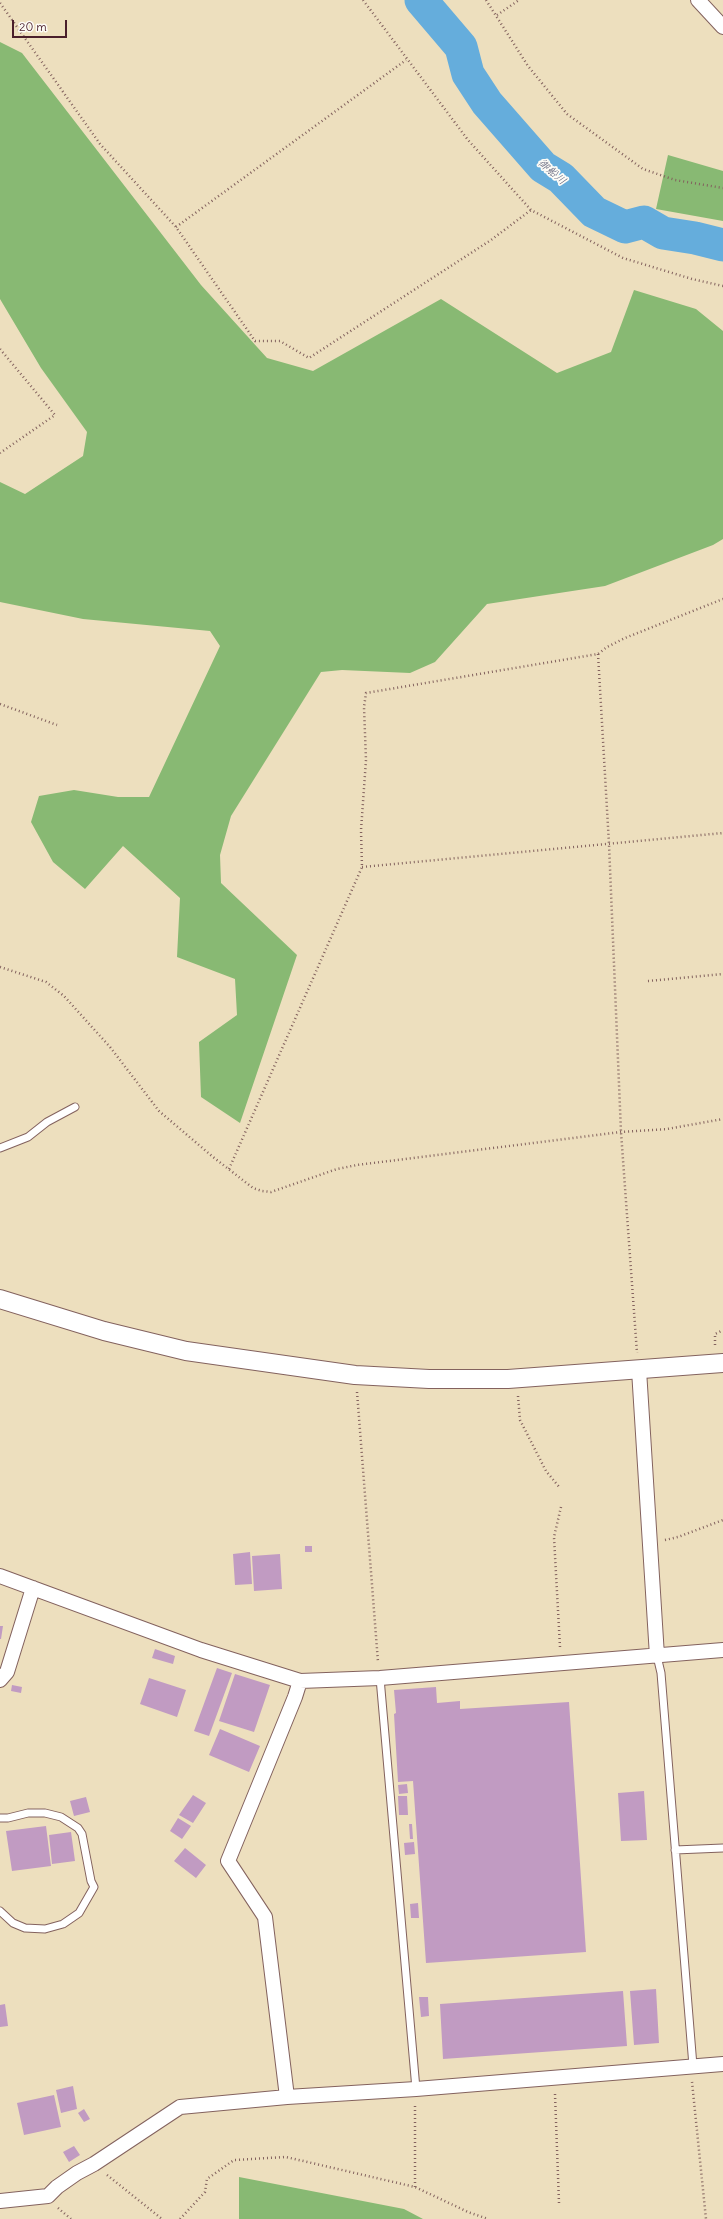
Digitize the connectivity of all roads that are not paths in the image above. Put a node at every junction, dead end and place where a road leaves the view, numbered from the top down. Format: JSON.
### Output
{"nodes":[{"id":1,"x":698,"y":0,"type":"edge"},
{"id":2,"x":723,"y":27,"type":"edge"},
{"id":3,"x":75,"y":1107,"type":"dead end"},
{"id":4,"x":0,"y":1148,"type":"edge"},
{"id":5,"x":0,"y":1299,"type":"edge"},
{"id":6,"x":723,"y":1363,"type":"edge"},
{"id":7,"x":639,"y":1370,"type":"junction"},
{"id":8,"x":0,"y":1576,"type":"edge"},
{"id":9,"x":33,"y":1588,"type":"junction"},
{"id":10,"x":723,"y":1650,"type":"edge"},
{"id":11,"x":656,"y":1656,"type":"junction"},
{"id":12,"x":380,"y":1678,"type":"junction"},
{"id":13,"x":0,"y":1680,"type":"edge"},
{"id":14,"x":300,"y":1681,"type":"junction"},
{"id":15,"x":0,"y":1818,"type":"edge"},
{"id":16,"x":723,"y":1848,"type":"edge"},
{"id":17,"x":676,"y":1850,"type":"junction"},
{"id":18,"x":0,"y":1911,"type":"edge"},
{"id":19,"x":723,"y":2064,"type":"edge"},
{"id":20,"x":693,"y":2066,"type":"junction"},
{"id":21,"x":416,"y":2089,"type":"junction"},
{"id":22,"x":287,"y":2097,"type":"junction"},
{"id":23,"x":0,"y":2201,"type":"edge"}],
"edges":[{"from":1,"to":2,"type":"street"},
{"from":3,"to":4,"type":"lane"},
{"from":5,"to":7,"type":"street"},
{"from":6,"to":7,"type":"street"},
{"from":7,"to":11,"type":"street"},
{"from":8,"to":9,"type":"street"},
{"from":9,"to":13,"type":"street"},
{"from":9,"to":14,"type":"street"},
{"from":10,"to":11,"type":"street"},
{"from":11,"to":12,"type":"street"},
{"from":11,"to":17,"type":"lane"},
{"from":12,"to":14,"type":"street"},
{"from":12,"to":21,"type":"lane"},
{"from":14,"to":22,"type":"street"},
{"from":15,"to":18,"type":"lane"},
{"from":16,"to":17,"type":"lane"},
{"from":17,"to":20,"type":"lane"},
{"from":19,"to":20,"type":"street"},
{"from":20,"to":21,"type":"street"},
{"from":21,"to":22,"type":"street"},
{"from":22,"to":23,"type":"street"}]}
